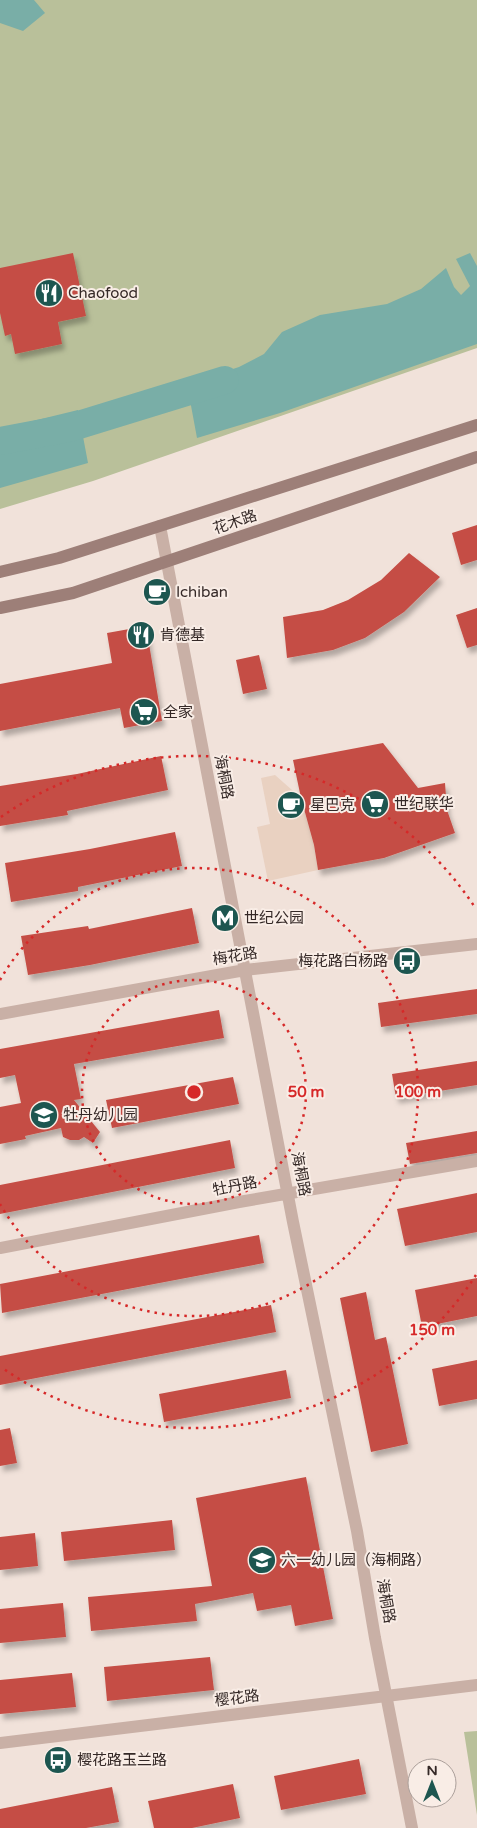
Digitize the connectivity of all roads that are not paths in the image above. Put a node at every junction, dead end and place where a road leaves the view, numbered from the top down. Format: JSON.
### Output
{"nodes":[{"id":1,"x":477,"y":425,"type":"edge"},
{"id":2,"x":477,"y":457,"type":"edge"},
{"id":3,"x":160,"y":526,"type":"junction"},
{"id":4,"x":167,"y":562,"type":"junction"},
{"id":5,"x":0,"y":572,"type":"edge"},
{"id":6,"x":0,"y":608,"type":"edge"},
{"id":7,"x":477,"y":944,"type":"edge"},
{"id":8,"x":245,"y":970,"type":"junction"},
{"id":9,"x":0,"y":1014,"type":"edge"},
{"id":10,"x":477,"y":1161,"type":"edge"},
{"id":11,"x":288,"y":1193,"type":"junction"},
{"id":12,"x":0,"y":1248,"type":"edge"},
{"id":13,"x":477,"y":1685,"type":"edge"},
{"id":14,"x":386,"y":1696,"type":"junction"},
{"id":15,"x":0,"y":1743,"type":"edge"},
{"id":16,"x":412,"y":1828,"type":"edge"}],
"edges":[{"from":1,"to":3,"type":"main road","name":"花木路"},
{"from":2,"to":4,"type":"main road","name":"花木路"},
{"from":3,"to":4,"type":"street","name":"海桐路"},
{"from":3,"to":5,"type":"main road","name":"花木路"},
{"from":4,"to":6,"type":"main road","name":"花木路"},
{"from":4,"to":8,"type":"street","name":"海桐路"},
{"from":7,"to":8,"type":"street","name":"梅花路"},
{"from":8,"to":9,"type":"street","name":"梅花路"},
{"from":8,"to":11,"type":"street","name":"海桐路"},
{"from":10,"to":11,"type":"street","name":"牡丹路"},
{"from":11,"to":12,"type":"street","name":"牡丹路"},
{"from":11,"to":14,"type":"street","name":"海桐路"},
{"from":13,"to":14,"type":"street","name":"樱花路"},
{"from":14,"to":15,"type":"street","name":"樱花路"},
{"from":14,"to":16,"type":"street","name":"海桐路"}]}
